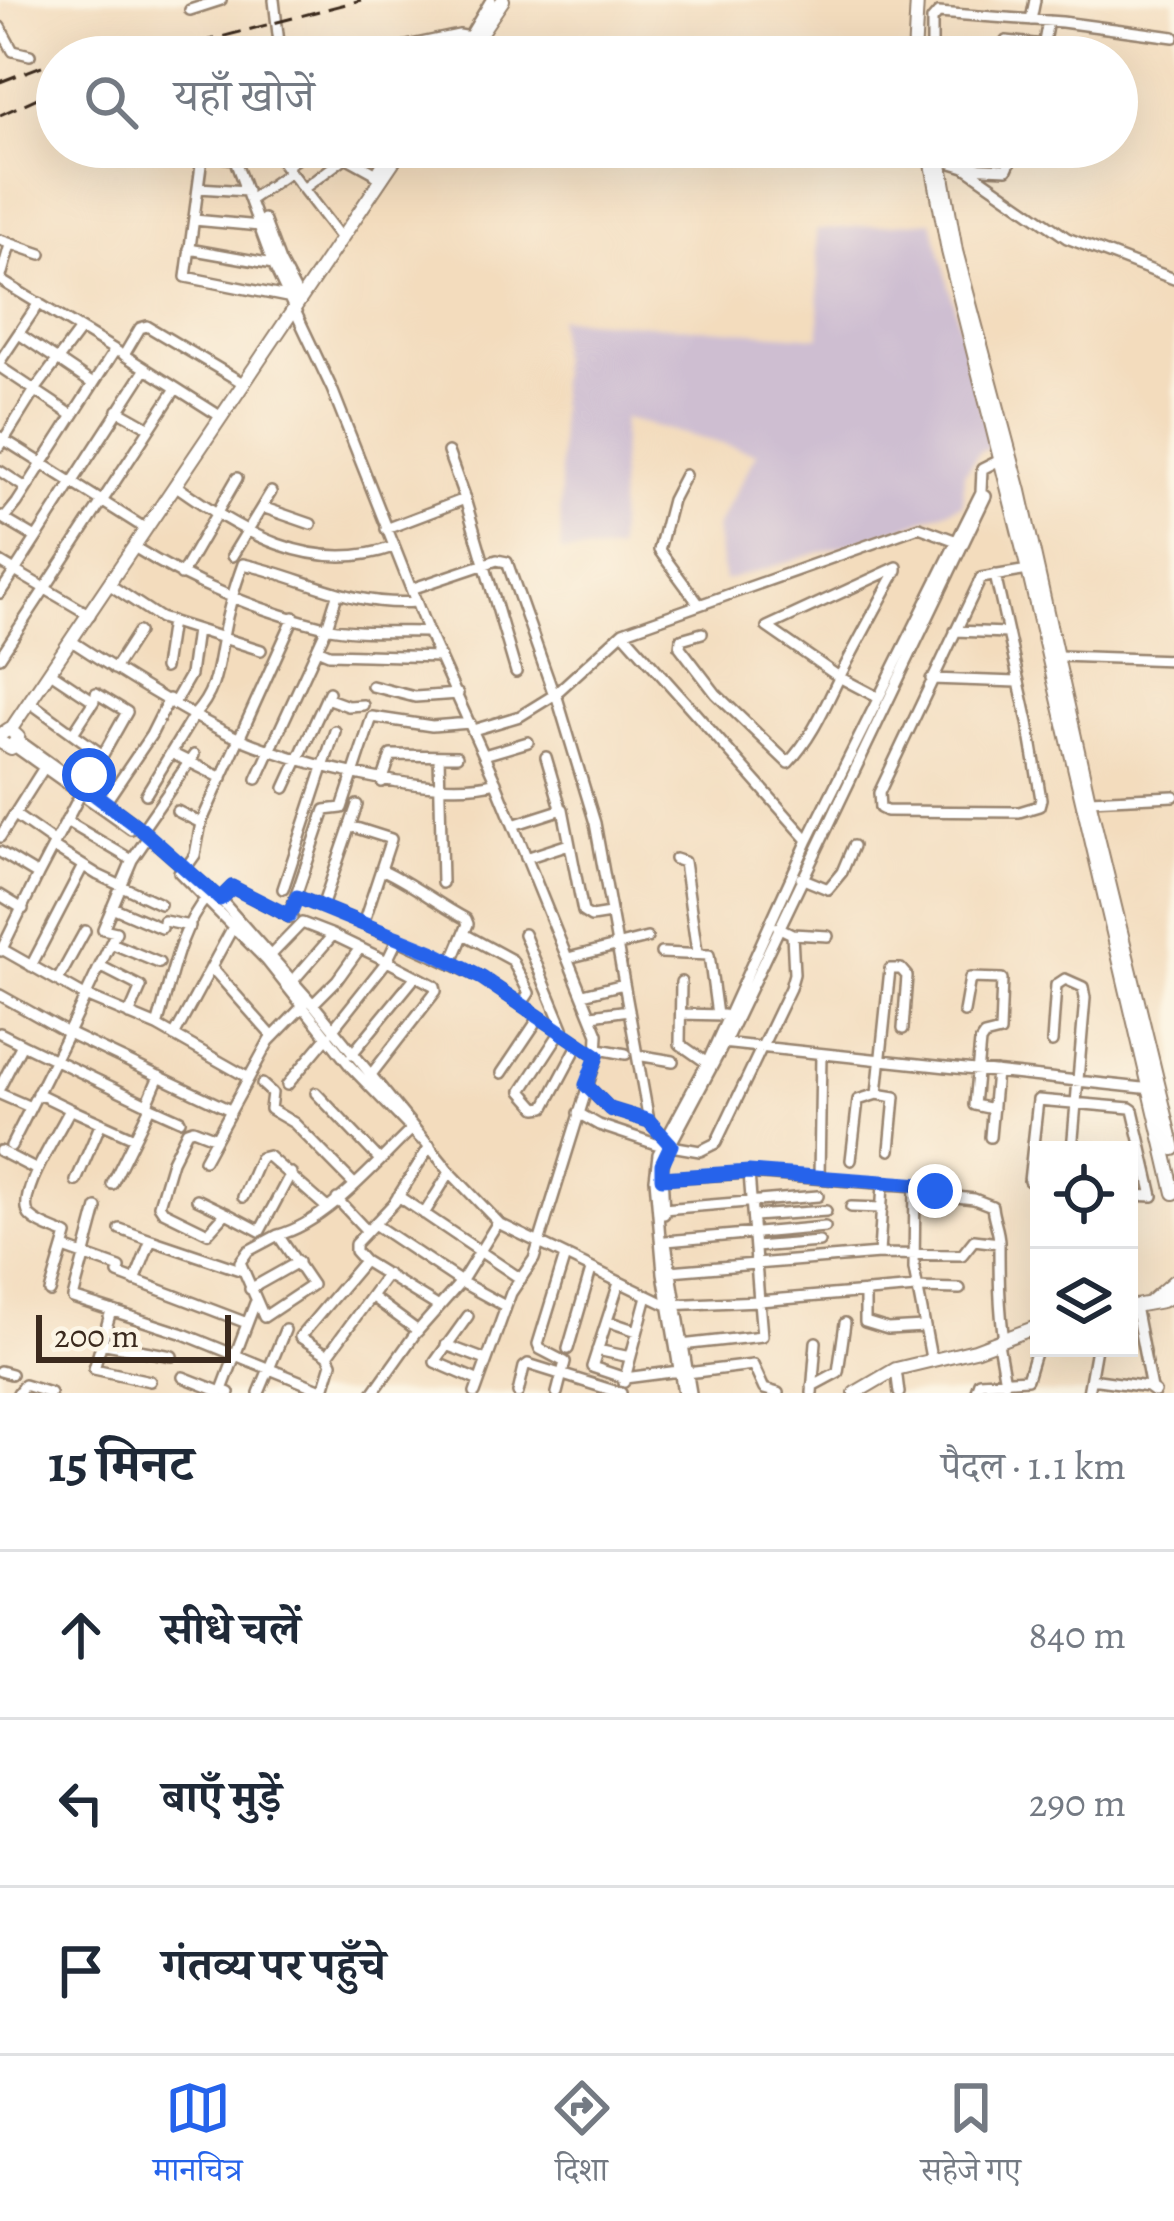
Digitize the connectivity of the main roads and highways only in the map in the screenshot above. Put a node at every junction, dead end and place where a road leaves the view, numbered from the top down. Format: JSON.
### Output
{"nodes":[{"id":1,"x":503,"y":0,"type":"edge"},
{"id":2,"x":918,"y":0,"type":"edge"},
{"id":3,"x":476,"y":36,"type":"edge"},
{"id":4,"x":916,"y":36,"type":"edge"},
{"id":5,"x":384,"y":168,"type":"edge"},
{"id":6,"x":939,"y":168,"type":"edge"},
{"id":7,"x":1014,"y":493,"type":"junction"},
{"id":8,"x":52,"y":673,"type":"junction"},
{"id":9,"x":6,"y":740,"type":"edge"},
{"id":10,"x":1153,"y":1089,"type":"junction"},
{"id":11,"x":1173,"y":1143,"type":"edge"},
{"id":12,"x":1174,"y":1193,"type":"edge"},
{"id":13,"x":1174,"y":1281,"type":"edge"},
{"id":14,"x":1173,"y":1296,"type":"edge"},
{"id":15,"x":1151,"y":1301,"type":"junction"},
{"id":16,"x":1138,"y":1304,"type":"edge"},
{"id":17,"x":1030,"y":1330,"type":"edge"},
{"id":18,"x":855,"y":1393,"type":"edge"}],
"edges":[{"from":1,"to":3,"type":"main road"},
{"from":2,"to":4,"type":"main road"},
{"from":5,"to":8,"type":"main road"},
{"from":6,"to":7,"type":"main road"},
{"from":7,"to":10,"type":"main road"},
{"from":7,"to":10,"type":"main road"},
{"from":8,"to":9,"type":"main road"},
{"from":8,"to":9,"type":"main road"},
{"from":10,"to":11,"type":"main road"},
{"from":10,"to":12,"type":"main road"},
{"from":13,"to":15,"type":"main road"},
{"from":14,"to":15,"type":"main road"},
{"from":15,"to":16,"type":"main road"},
{"from":17,"to":18,"type":"main road"}]}
